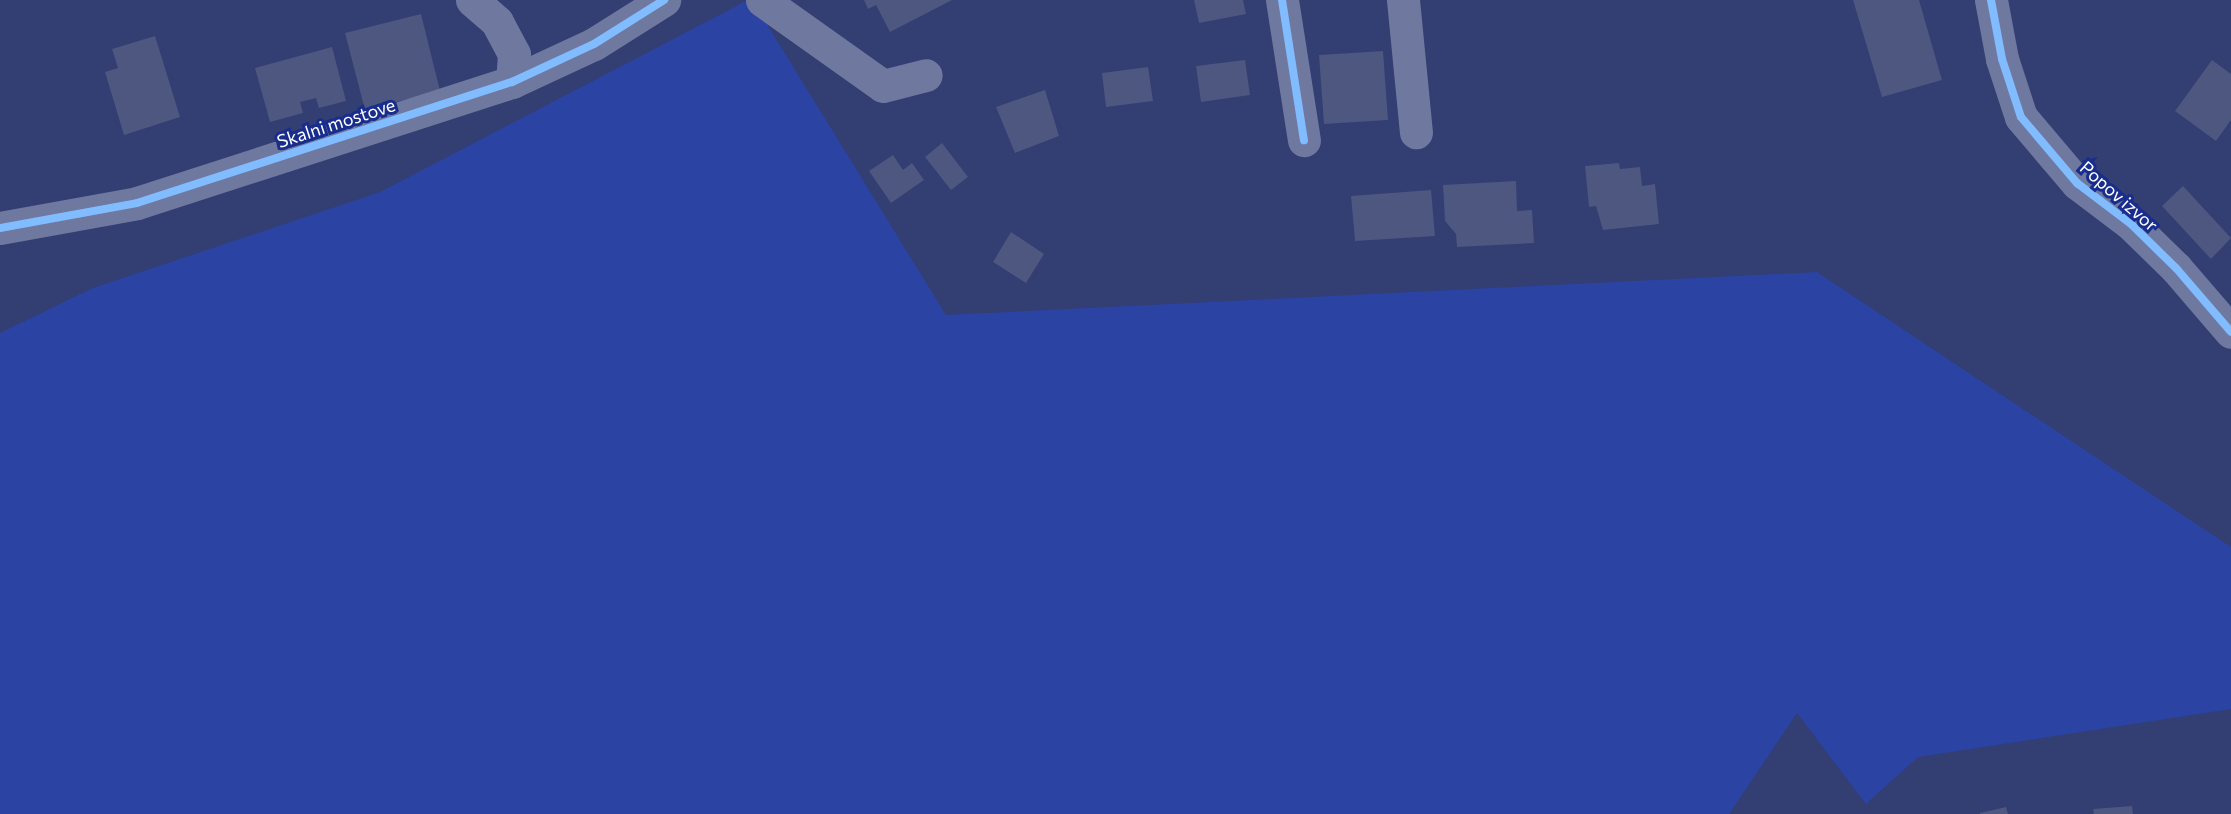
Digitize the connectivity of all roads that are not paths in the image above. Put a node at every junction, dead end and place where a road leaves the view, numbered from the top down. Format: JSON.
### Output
{"nodes":[{"id":1,"x":472,"y":0,"type":"edge"},
{"id":2,"x":664,"y":0,"type":"edge"},
{"id":3,"x":762,"y":0,"type":"edge"},
{"id":4,"x":1282,"y":0,"type":"edge"},
{"id":5,"x":1403,"y":0,"type":"edge"},
{"id":6,"x":1991,"y":0,"type":"edge"},
{"id":7,"x":926,"y":75,"type":"dead end"},
{"id":8,"x":512,"y":82,"type":"junction"},
{"id":9,"x":1416,"y":132,"type":"dead end"},
{"id":10,"x":1304,"y":140,"type":"dead end"},
{"id":11,"x":0,"y":228,"type":"edge"},
{"id":12,"x":2231,"y":332,"type":"edge"}],
"edges":[{"from":1,"to":8,"type":"street"},
{"from":2,"to":8,"type":"street","name":"Skalni mostove"},
{"from":3,"to":7,"type":"street"},
{"from":4,"to":10,"type":"street"},
{"from":5,"to":9,"type":"street"},
{"from":6,"to":12,"type":"street","name":"Popov izvor"},
{"from":8,"to":11,"type":"street","name":"Skalni mostove"}]}
